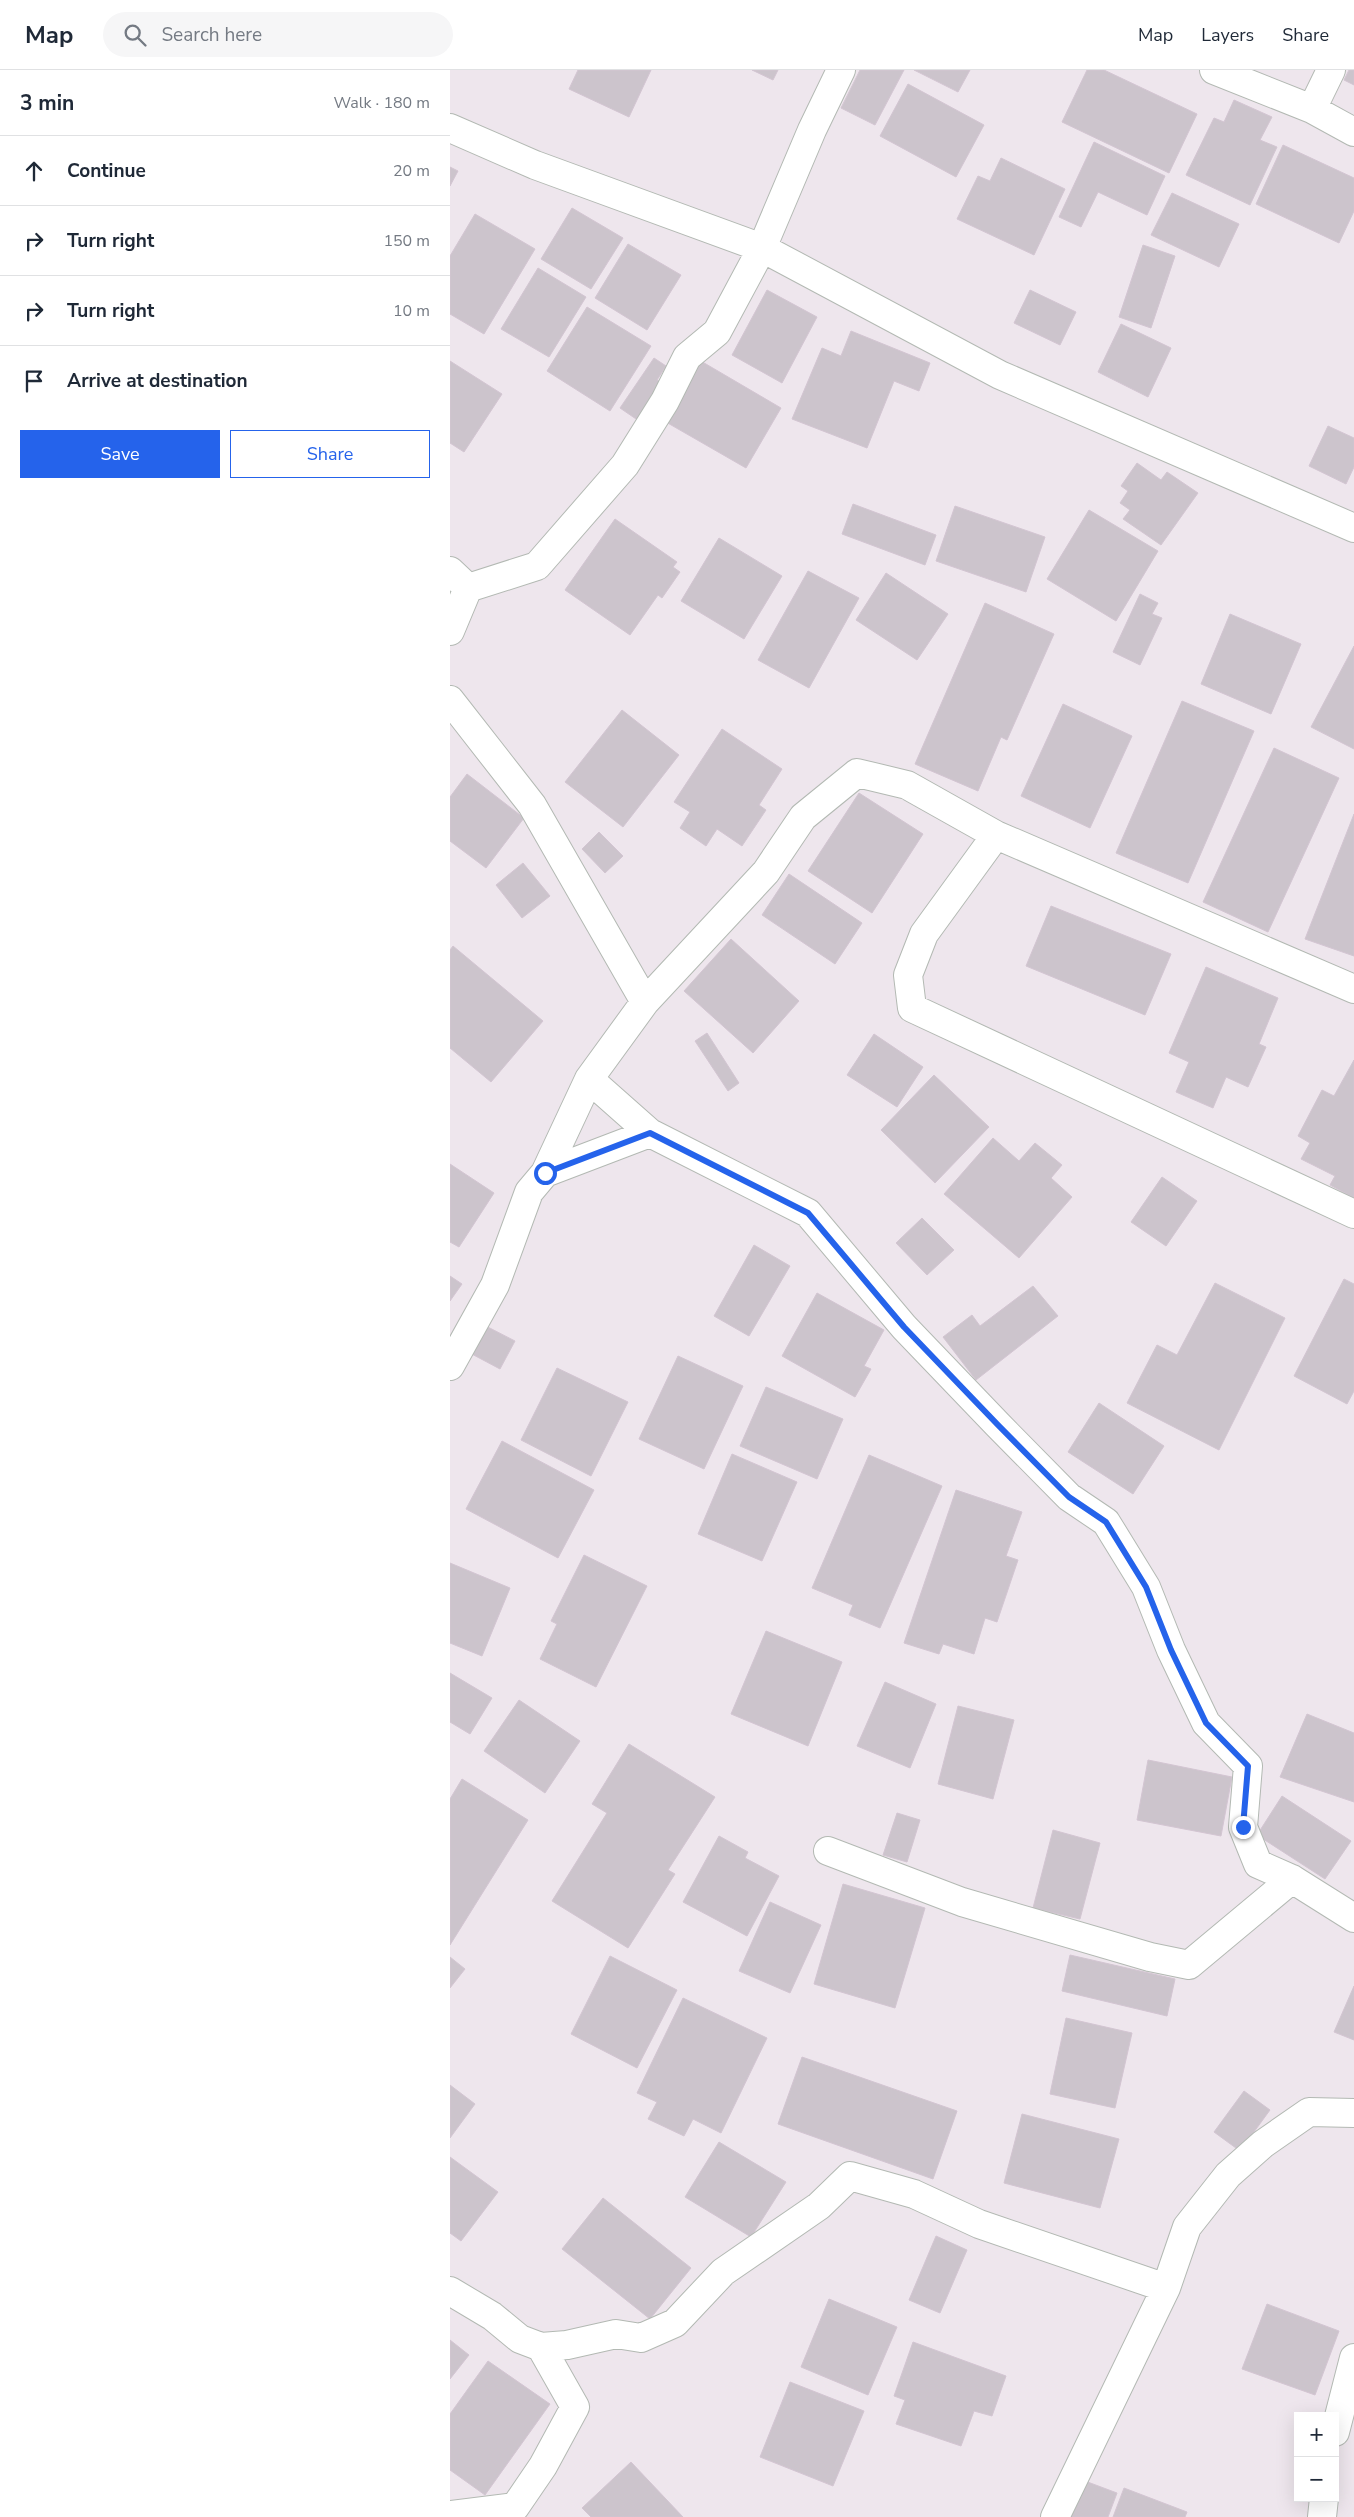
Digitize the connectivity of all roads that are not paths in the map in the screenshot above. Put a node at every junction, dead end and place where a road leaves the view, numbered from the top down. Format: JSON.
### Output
{"nodes":[{"id":1,"x":841,"y":70,"type":"edge"},
{"id":2,"x":1214,"y":70,"type":"edge"},
{"id":3,"x":1331,"y":70,"type":"edge"},
{"id":4,"x":1312,"y":109,"type":"junction"},
{"id":5,"x":450,"y":128,"type":"edge"},
{"id":6,"x":1354,"y":132,"type":"edge"},
{"id":7,"x":762,"y":248,"type":"junction"},
{"id":8,"x":1354,"y":528,"type":"edge"},
{"id":9,"x":459,"y":580,"type":"edge"},
{"id":10,"x":450,"y":631,"type":"edge"},
{"id":11,"x":450,"y":700,"type":"edge"},
{"id":12,"x":996,"y":835,"type":"junction"},
{"id":13,"x":1354,"y":989,"type":"edge"},
{"id":14,"x":645,"y":1002,"type":"junction"},
{"id":15,"x":588,"y":1079,"type":"junction"},
{"id":16,"x":650,"y":1133,"type":"junction"},
{"id":17,"x":545,"y":1173,"type":"junction"},
{"id":18,"x":1354,"y":1214,"type":"edge"},
{"id":19,"x":450,"y":1366,"type":"edge"},
{"id":20,"x":828,"y":1852,"type":"dead end"},
{"id":21,"x":1292,"y":1879,"type":"junction"},
{"id":22,"x":1354,"y":1918,"type":"edge"},
{"id":23,"x":1354,"y":2113,"type":"edge"},
{"id":24,"x":1166,"y":2288,"type":"junction"},
{"id":25,"x":450,"y":2291,"type":"edge"},
{"id":26,"x":541,"y":2347,"type":"junction"},
{"id":27,"x":1354,"y":2358,"type":"edge"},
{"id":28,"x":1339,"y":2416,"type":"edge"},
{"id":29,"x":1324,"y":2502,"type":"edge"},
{"id":30,"x":520,"y":2512,"type":"edge"},
{"id":31,"x":450,"y":2515,"type":"edge"},
{"id":32,"x":1055,"y":2517,"type":"edge"},
{"id":33,"x":1322,"y":2517,"type":"edge"}],
"edges":[{"from":1,"to":7,"type":"street"},
{"from":2,"to":4,"type":"street"},
{"from":3,"to":4,"type":"street"},
{"from":4,"to":6,"type":"street"},
{"from":5,"to":7,"type":"street"},
{"from":7,"to":8,"type":"street"},
{"from":7,"to":9,"type":"street"},
{"from":9,"to":10,"type":"street"},
{"from":11,"to":14,"type":"street"},
{"from":12,"to":13,"type":"street"},
{"from":12,"to":14,"type":"street"},
{"from":12,"to":18,"type":"street"},
{"from":14,"to":15,"type":"street"},
{"from":15,"to":16,"type":"street"},
{"from":15,"to":17,"type":"street"},
{"from":16,"to":17,"type":"street"},
{"from":16,"to":21,"type":"street"},
{"from":17,"to":19,"type":"street"},
{"from":20,"to":21,"type":"street"},
{"from":21,"to":22,"type":"street"},
{"from":23,"to":24,"type":"street"},
{"from":24,"to":26,"type":"street"},
{"from":24,"to":32,"type":"street"},
{"from":25,"to":26,"type":"street"},
{"from":26,"to":30,"type":"street"},
{"from":27,"to":28,"type":"street"},
{"from":29,"to":33,"type":"street"},
{"from":30,"to":31,"type":"street"}]}
